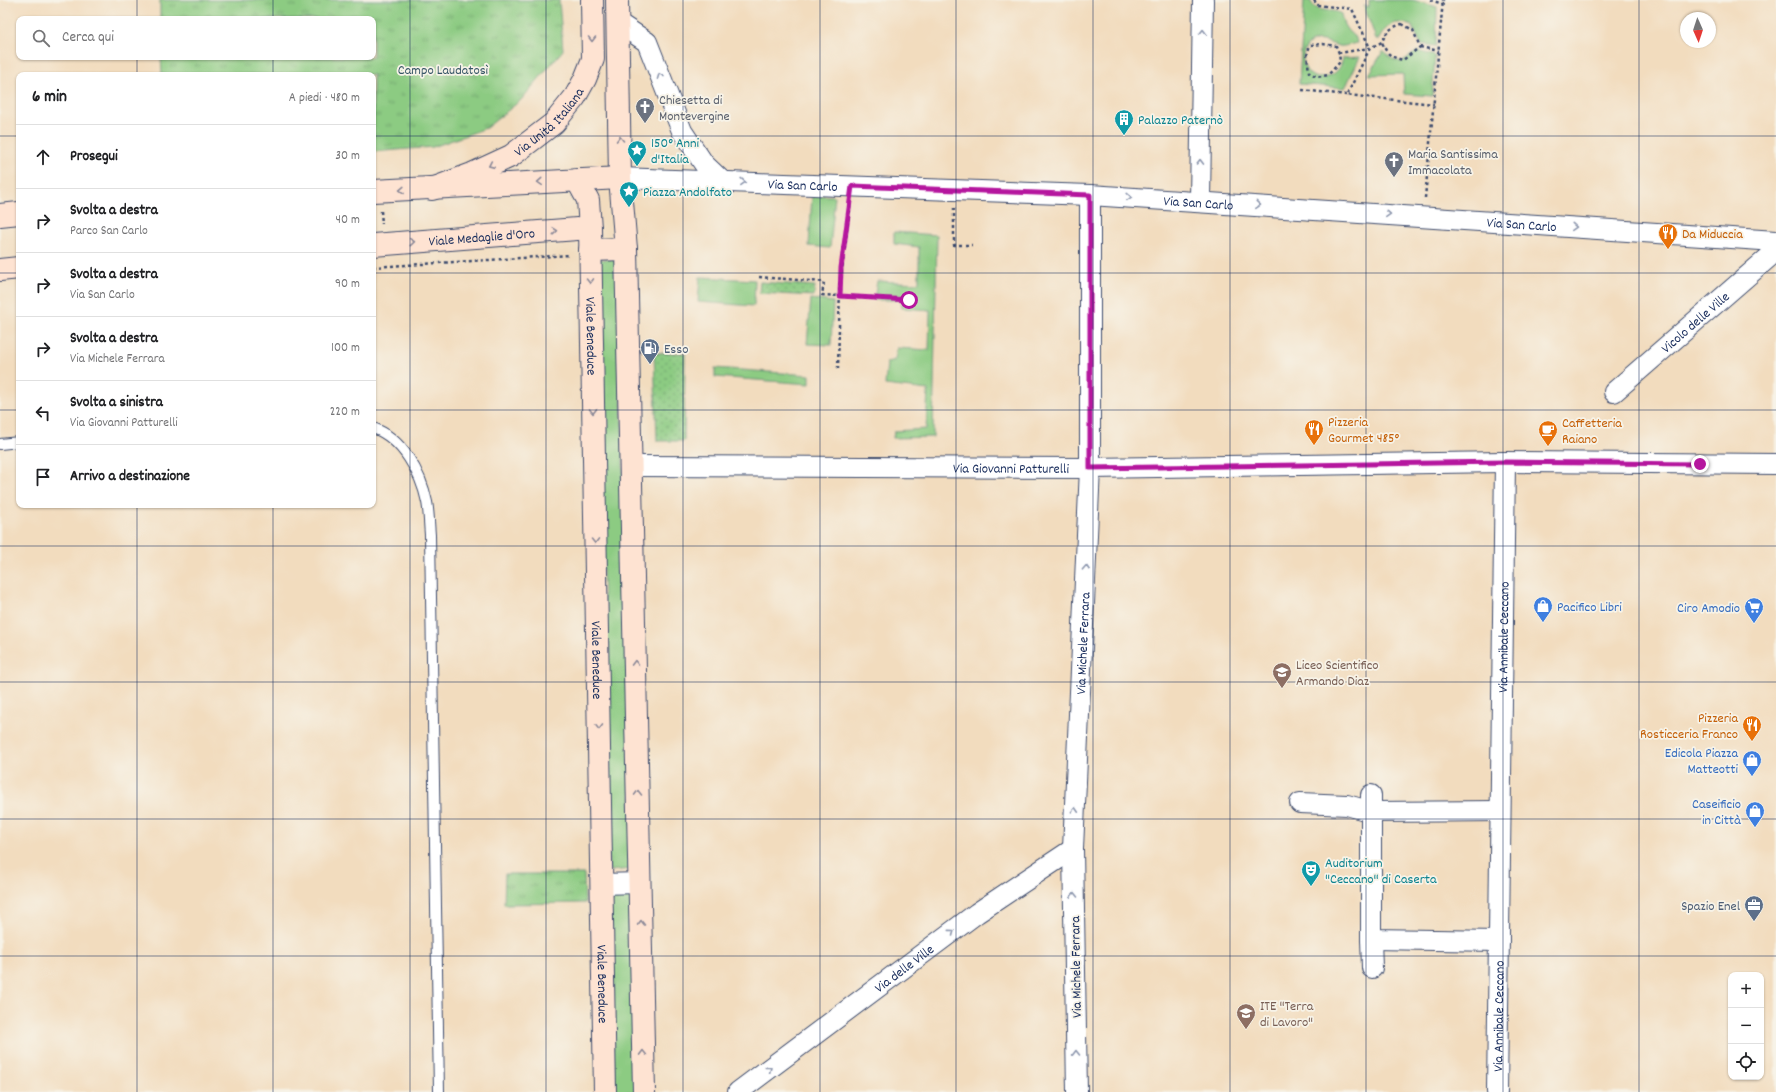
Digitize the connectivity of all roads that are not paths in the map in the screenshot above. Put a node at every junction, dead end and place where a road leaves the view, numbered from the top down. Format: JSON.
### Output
{"nodes":[{"id":1,"x":592,"y":0,"type":"edge"},
{"id":2,"x":617,"y":0,"type":"edge"},
{"id":3,"x":1203,"y":0,"type":"edge"},
{"id":4,"x":617,"y":22,"type":"junction"},
{"id":5,"x":620,"y":178,"type":"junction"},
{"id":6,"x":578,"y":180,"type":"junction"},
{"id":7,"x":722,"y":181,"type":"junction"},
{"id":8,"x":432,"y":189,"type":"junction"},
{"id":9,"x":377,"y":191,"type":"edge"},
{"id":10,"x":1090,"y":195,"type":"junction"},
{"id":11,"x":1200,"y":201,"type":"junction"},
{"id":12,"x":16,"y":213,"type":"edge"},
{"id":13,"x":0,"y":215,"type":"edge"},
{"id":14,"x":590,"y":228,"type":"junction"},
{"id":15,"x":1776,"y":241,"type":"edge"},
{"id":16,"x":378,"y":245,"type":"edge"},
{"id":17,"x":626,"y":249,"type":"junction"},
{"id":18,"x":1776,"y":251,"type":"edge"},
{"id":19,"x":580,"y":252,"type":"junction"},
{"id":20,"x":16,"y":268,"type":"edge"},
{"id":21,"x":0,"y":270,"type":"edge"},
{"id":22,"x":1614,"y":392,"type":"dead end"},
{"id":23,"x":376,"y":430,"type":"edge"},
{"id":24,"x":9,"y":443,"type":"edge"},
{"id":25,"x":0,"y":453,"type":"edge"},
{"id":26,"x":1505,"y":462,"type":"junction"},
{"id":27,"x":1776,"y":464,"type":"edge"},
{"id":28,"x":630,"y":466,"type":"junction"},
{"id":29,"x":1090,"y":468,"type":"junction"},
{"id":30,"x":1300,"y":803,"type":"dead end"},
{"id":31,"x":1371,"y":804,"type":"junction"},
{"id":32,"x":1500,"y":811,"type":"junction"},
{"id":33,"x":1073,"y":849,"type":"junction"},
{"id":34,"x":640,"y":883,"type":"junction"},
{"id":35,"x":601,"y":884,"type":"junction"},
{"id":36,"x":1371,"y":939,"type":"junction"},
{"id":37,"x":1499,"y":941,"type":"junction"},
{"id":38,"x":1372,"y":968,"type":"dead end"},
{"id":39,"x":439,"y":1092,"type":"edge"},
{"id":40,"x":605,"y":1092,"type":"edge"},
{"id":41,"x":644,"y":1092,"type":"edge"},
{"id":42,"x":738,"y":1092,"type":"edge"},
{"id":43,"x":1077,"y":1092,"type":"edge"},
{"id":44,"x":1497,"y":1092,"type":"edge"}],
"edges":[{"from":1,"to":8,"type":"street","name":"Via Unità Italiana","one_way":true},
{"from":2,"to":4,"type":"street"},
{"from":11,"to":3,"type":"street","one_way":true},
{"from":5,"to":4,"type":"street","one_way":true},
{"from":7,"to":4,"type":"street","one_way":true},
{"from":5,"to":6,"type":"street"},
{"from":5,"to":7,"type":"street","name":"Via San Carlo"},
{"from":5,"to":14,"type":"street"},
{"from":5,"to":17,"type":"street"},
{"from":6,"to":8,"type":"street","one_way":true},
{"from":6,"to":14,"type":"street","name":"Viale Beneduce"},
{"from":7,"to":10,"type":"street","name":"Via San Carlo","one_way":true},
{"from":8,"to":9,"type":"street","one_way":true},
{"from":10,"to":11,"type":"street","name":"Via San Carlo","one_way":true},
{"from":10,"to":29,"type":"street","name":"Via Michele Ferrara"},
{"from":11,"to":15,"type":"street","name":"Via San Carlo","one_way":true},
{"from":12,"to":13,"type":"street"},
{"from":16,"to":14,"type":"street","name":"Viale Medaglie d'Oro","one_way":true},
{"from":14,"to":19,"type":"street","name":"Viale Beneduce"},
{"from":17,"to":19,"type":"street"},
{"from":17,"to":28,"type":"street"},
{"from":18,"to":22,"type":"street","name":"Vicolo delle Ville"},
{"from":19,"to":35,"type":"street","name":"Viale Beneduce","one_way":true},
{"from":20,"to":21,"type":"street"},
{"from":23,"to":39,"type":"lane"},
{"from":24,"to":25,"type":"lane"},
{"from":26,"to":27,"type":"street","name":"Via Giovanni Patturelli"},
{"from":26,"to":29,"type":"street","name":"Via Giovanni Patturelli"},
{"from":26,"to":32,"type":"street","name":"Via Annibale Ceccano"},
{"from":28,"to":29,"type":"street","name":"Via Giovanni Patturelli"},
{"from":34,"to":28,"type":"street","one_way":true},
{"from":33,"to":29,"type":"street","name":"Via Michele Ferrara","one_way":true},
{"from":30,"to":31,"type":"street"},
{"from":31,"to":32,"type":"street"},
{"from":31,"to":36,"type":"street"},
{"from":32,"to":37,"type":"street","name":"Via Annibale Ceccano"},
{"from":42,"to":33,"type":"street","name":"Via delle Ville","one_way":true},
{"from":43,"to":33,"type":"street","name":"Via Michele Ferrara","one_way":true},
{"from":34,"to":35,"type":"street"},
{"from":41,"to":34,"type":"street","one_way":true},
{"from":35,"to":40,"type":"street","name":"Viale Beneduce"},
{"from":36,"to":37,"type":"street","name":"Via Annibale Ceccano"},
{"from":36,"to":38,"type":"street"},
{"from":37,"to":44,"type":"street","name":"Via Annibale Ceccano"}]}
